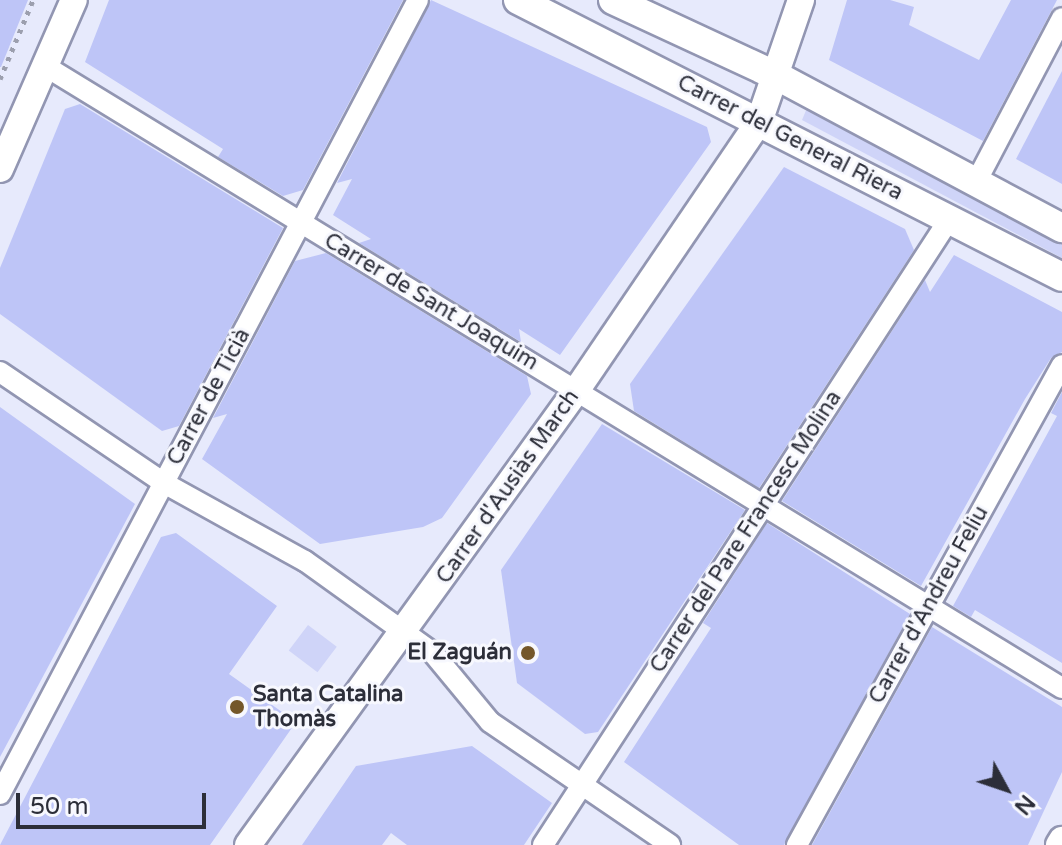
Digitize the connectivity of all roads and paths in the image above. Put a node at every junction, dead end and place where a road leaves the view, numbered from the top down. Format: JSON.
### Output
{"nodes":[{"id":1,"x":33,"y":0,"type":"edge"},
{"id":2,"x":74,"y":0,"type":"edge"},
{"id":3,"x":418,"y":0,"type":"edge"},
{"id":4,"x":518,"y":0,"type":"edge"},
{"id":5,"x":613,"y":0,"type":"edge"},
{"id":6,"x":801,"y":0,"type":"edge"},
{"id":7,"x":1062,"y":18,"type":"edge"},
{"id":8,"x":45,"y":66,"type":"junction"},
{"id":9,"x":777,"y":76,"type":"junction"},
{"id":10,"x":0,"y":79,"type":"edge"},
{"id":11,"x":759,"y":122,"type":"junction"},
{"id":12,"x":0,"y":169,"type":"edge"},
{"id":13,"x":976,"y":182,"type":"junction"},
{"id":14,"x":950,"y":218,"type":"junction"},
{"id":15,"x":301,"y":222,"type":"junction"},
{"id":16,"x":1062,"y":228,"type":"edge"},
{"id":17,"x":1062,"y":277,"type":"edge"},
{"id":18,"x":1062,"y":365,"type":"edge"},
{"id":19,"x":0,"y":372,"type":"edge"},
{"id":20,"x":576,"y":391,"type":"junction"},
{"id":21,"x":164,"y":483,"type":"junction"},
{"id":22,"x":763,"y":505,"type":"junction"},
{"id":23,"x":929,"y":606,"type":"junction"},
{"id":24,"x":405,"y":632,"type":"junction"},
{"id":25,"x":1062,"y":688,"type":"edge"},
{"id":26,"x":583,"y":783,"type":"junction"},
{"id":27,"x":0,"y":794,"type":"edge"},
{"id":28,"x":248,"y":845,"type":"edge"},
{"id":29,"x":543,"y":845,"type":"edge"},
{"id":30,"x":670,"y":845,"type":"edge"},
{"id":31,"x":797,"y":845,"type":"edge"}],
"edges":[{"from":1,"to":10,"type":"path"},
{"from":2,"to":8,"type":"street"},
{"from":3,"to":15,"type":"street","name":"Carrer de Ticià"},
{"from":4,"to":11,"type":"main road","name":"Carrer del General Riera"},
{"from":5,"to":9,"type":"main road","name":"Carrer del General Riera"},
{"from":6,"to":9,"type":"street","name":"Carrer d'Ausiàs March"},
{"from":7,"to":13,"type":"street"},
{"from":8,"to":12,"type":"street"},
{"from":8,"to":15,"type":"street","name":"Carrer de Sant Joaquim"},
{"from":9,"to":11,"type":"street","name":"Carrer d'Ausiàs March"},
{"from":9,"to":13,"type":"main road","name":"Carrer del General Riera"},
{"from":11,"to":14,"type":"main road","name":"Carrer del General Riera"},
{"from":11,"to":20,"type":"street","name":"Carrer d'Ausiàs March"},
{"from":13,"to":16,"type":"main road","name":"Carrer del General Riera"},
{"from":14,"to":17,"type":"main road","name":"Carrer del General Riera"},
{"from":14,"to":22,"type":"street","name":"Carrer del Pare Francesc Molina"},
{"from":15,"to":20,"type":"street","name":"Carrer de Sant Joaquim"},
{"from":15,"to":21,"type":"street","name":"Carrer de Ticià"},
{"from":18,"to":23,"type":"street","name":"Carrer d'Andreu Feliu"},
{"from":19,"to":21,"type":"street"},
{"from":20,"to":22,"type":"street","name":"Carrer de Sant Joaquim"},
{"from":20,"to":24,"type":"street","name":"Carrer d'Ausiàs March"},
{"from":21,"to":24,"type":"street"},
{"from":21,"to":27,"type":"street","name":"Carrer de Ticià"},
{"from":22,"to":23,"type":"street","name":"Carrer de Sant Joaquim"},
{"from":22,"to":26,"type":"street","name":"Carrer del Pare Francesc Molina"},
{"from":23,"to":25,"type":"street","name":"Carrer de Sant Joaquim"},
{"from":23,"to":31,"type":"street","name":"Carrer d'Andreu Feliu"},
{"from":24,"to":26,"type":"street"},
{"from":24,"to":28,"type":"street","name":"Carrer d'Ausiàs March"},
{"from":26,"to":29,"type":"street","name":"Carrer del Pare Francesc Molina"},
{"from":26,"to":30,"type":"street"}]}
